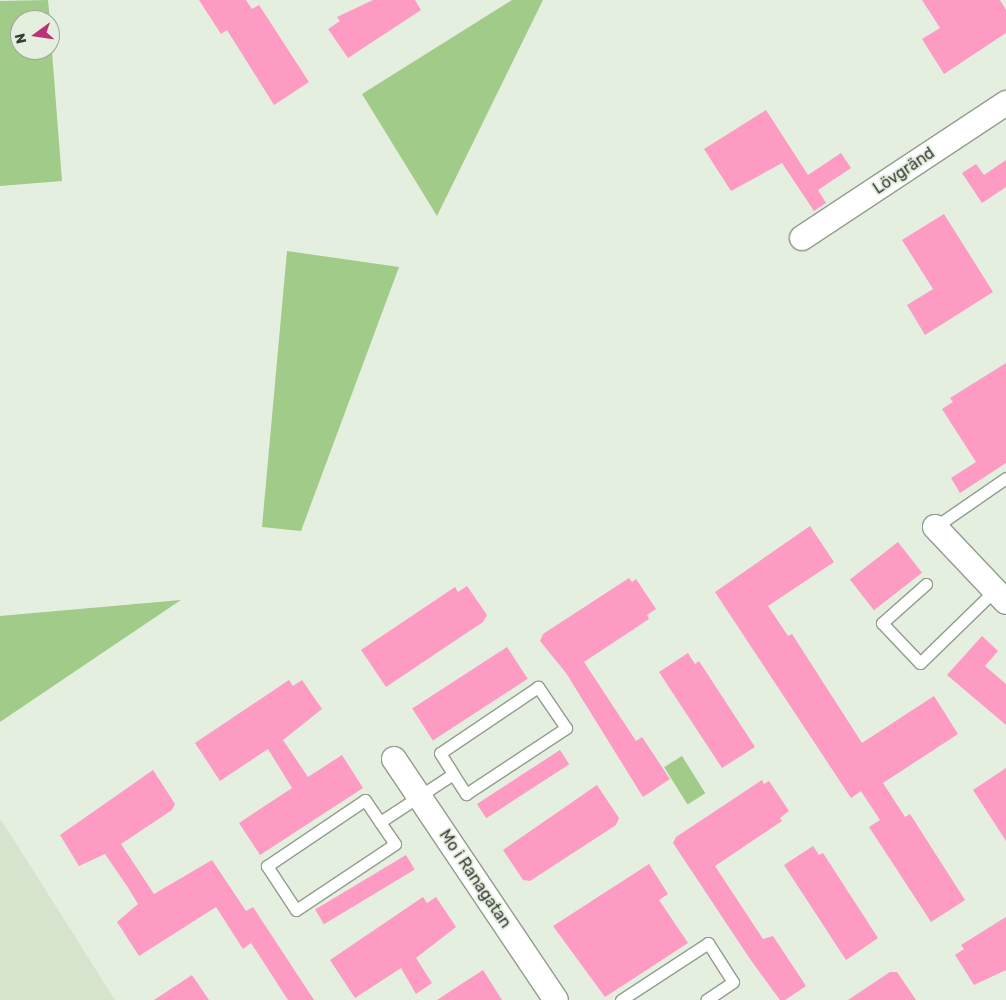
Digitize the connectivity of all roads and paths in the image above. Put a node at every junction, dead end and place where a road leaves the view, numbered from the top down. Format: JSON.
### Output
{"nodes":[{"id":1,"x":1006,"y":103,"type":"edge"},
{"id":2,"x":802,"y":238,"type":"dead end"},
{"id":3,"x":1006,"y":478,"type":"edge"},
{"id":4,"x":936,"y":526,"type":"joint"},
{"id":5,"x":926,"y":584,"type":"dead end"},
{"id":6,"x":1001,"y":596,"type":"edge"},
{"id":7,"x":394,"y":759,"type":"dead end"},
{"id":8,"x":453,"y":774,"type":"junction"},
{"id":9,"x":420,"y":796,"type":"junction"},
{"id":10,"x":380,"y":822,"type":"junction"},
{"id":11,"x":556,"y":1000,"type":"edge"},
{"id":12,"x":620,"y":1000,"type":"edge"},
{"id":13,"x":706,"y":1000,"type":"edge"}],
"edges":[{"from":1,"to":2,"type":"street","name":"Lövgränd"},
{"from":3,"to":4,"type":"lane"},
{"from":4,"to":6,"type":"street"},
{"from":5,"to":6,"type":"lane"},
{"from":7,"to":9,"type":"street","name":"Mo i Ranagatan"},
{"from":8,"to":8,"type":"lane"},
{"from":8,"to":9,"type":"lane"},
{"from":9,"to":10,"type":"lane"},
{"from":9,"to":11,"type":"street","name":"Mo i Ranagatan"},
{"from":10,"to":10,"type":"lane"},
{"from":12,"to":13,"type":"lane"}]}
